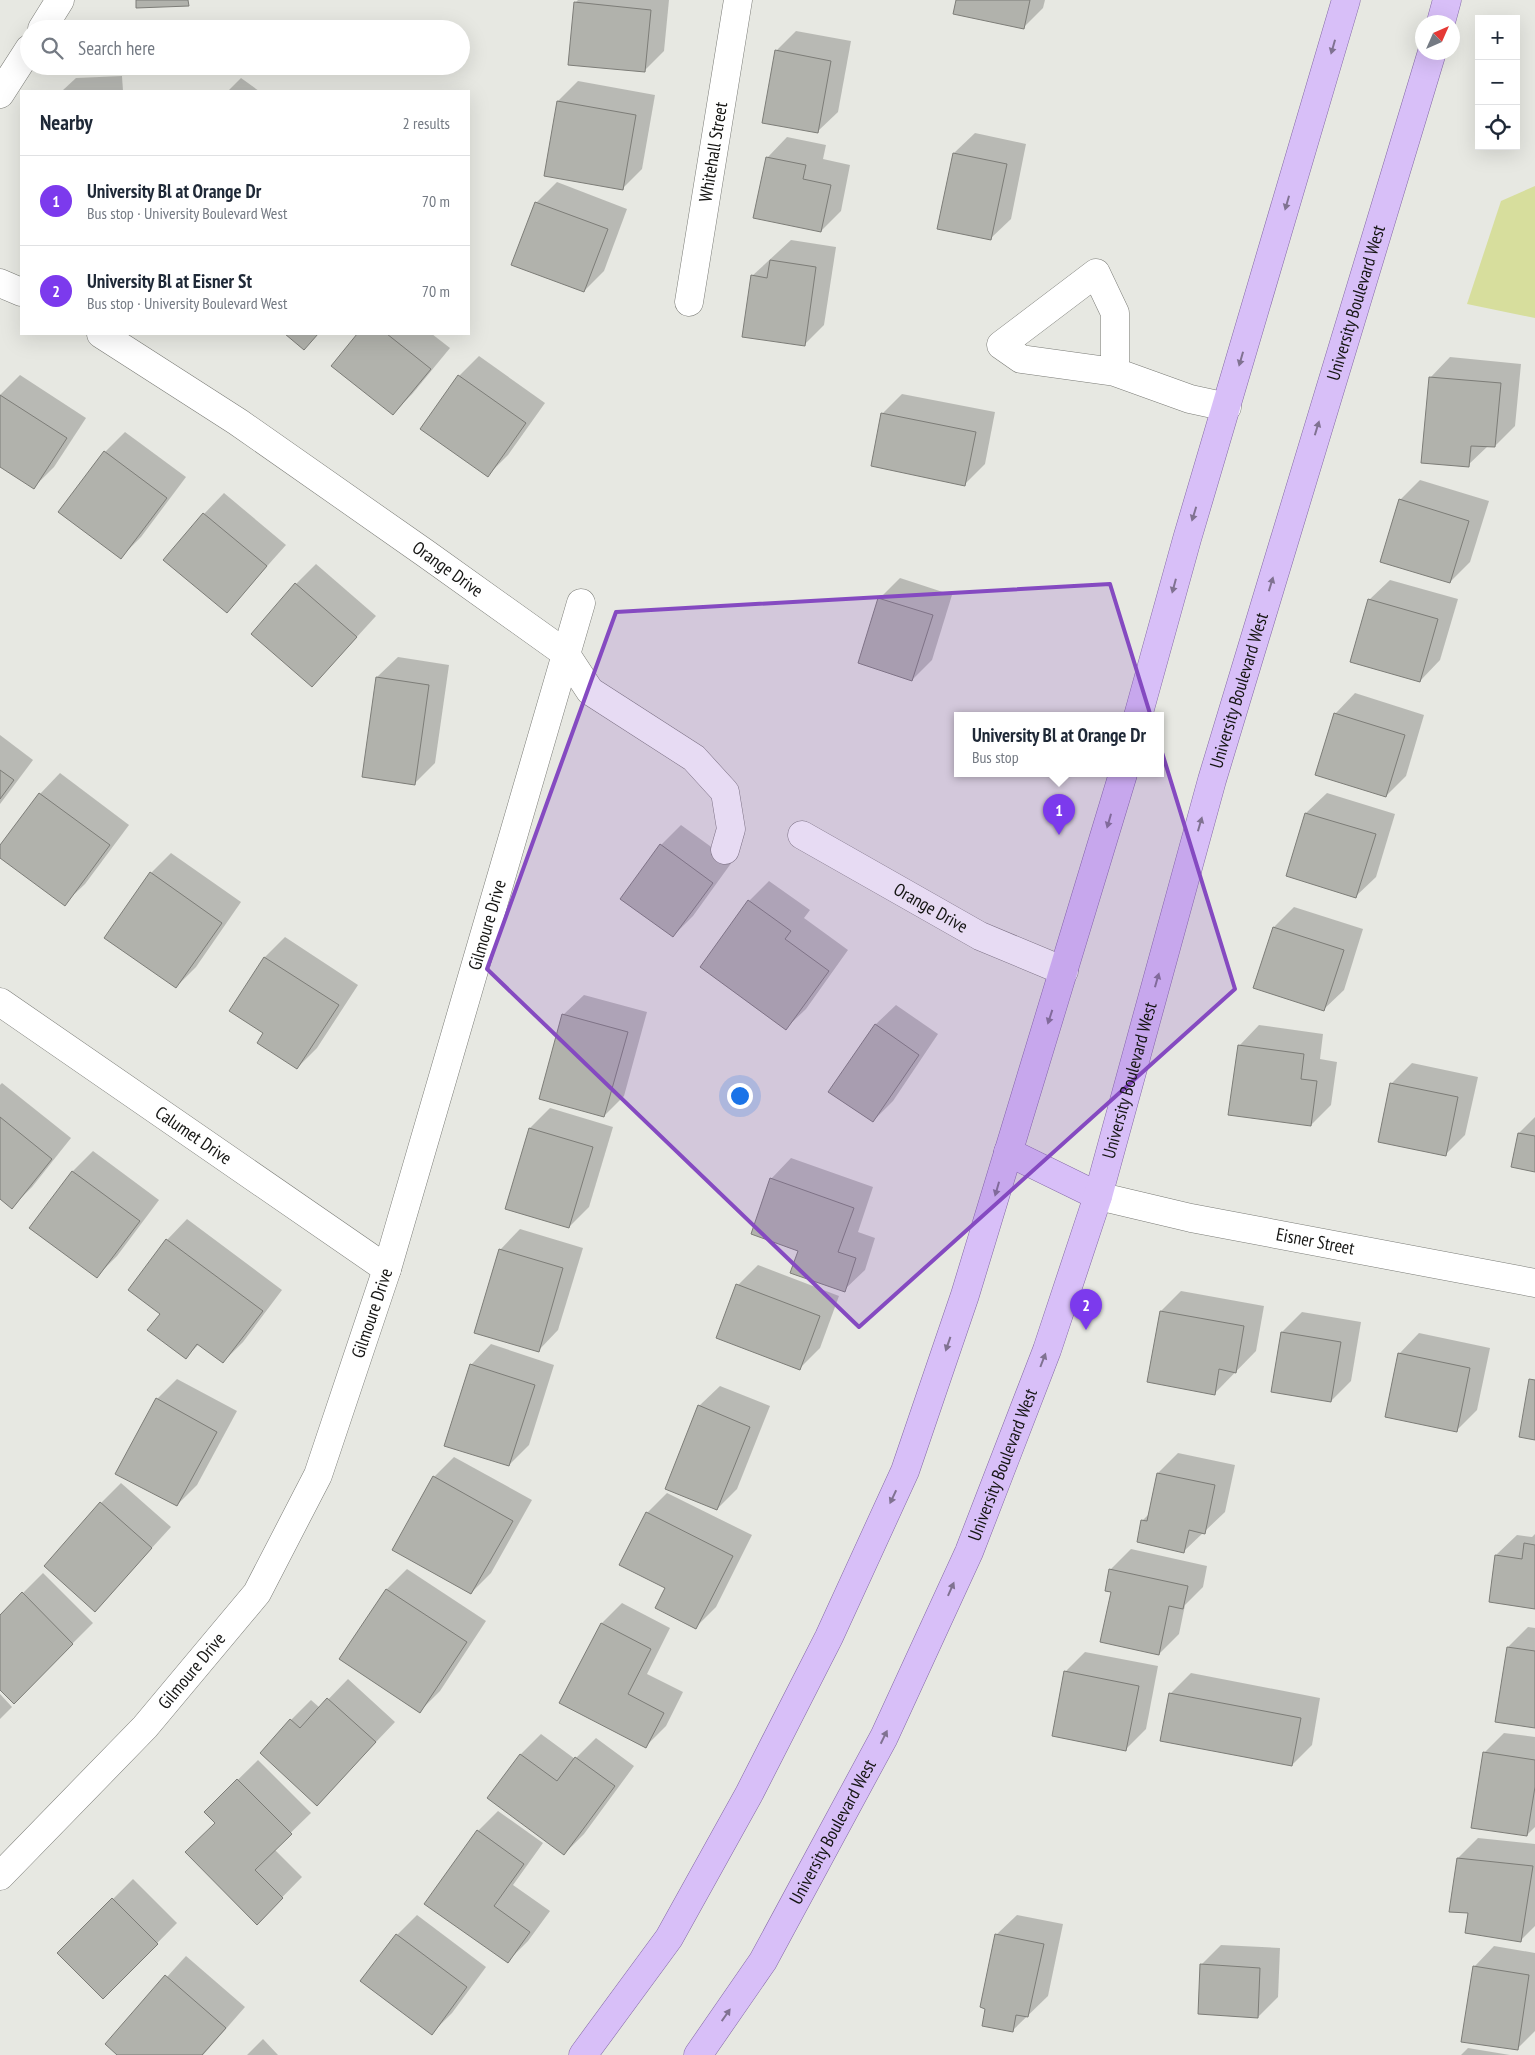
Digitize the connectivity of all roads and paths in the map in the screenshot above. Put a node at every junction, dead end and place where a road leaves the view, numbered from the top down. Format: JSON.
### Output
{"nodes":[{"id":1,"x":60,"y":0,"type":"edge"},
{"id":2,"x":738,"y":0,"type":"edge"},
{"id":3,"x":1345,"y":0,"type":"edge"},
{"id":4,"x":1447,"y":0,"type":"edge"},
{"id":5,"x":1443,"y":15,"type":"edge"},
{"id":6,"x":48,"y":20,"type":"edge"},
{"id":7,"x":1430,"y":60,"type":"edge"},
{"id":8,"x":20,"y":63,"type":"edge"},
{"id":9,"x":0,"y":94,"type":"edge"},
{"id":10,"x":0,"y":283,"type":"edge"},
{"id":11,"x":20,"y":292,"type":"edge"},
{"id":12,"x":689,"y":302,"type":"dead end"},
{"id":13,"x":103,"y":335,"type":"edge"},
{"id":14,"x":1115,"y":372,"type":"dead end"},
{"id":15,"x":1227,"y":407,"type":"junction"},
{"id":16,"x":581,"y":603,"type":"dead end"},
{"id":17,"x":565,"y":653,"type":"junction"},
{"id":18,"x":1139,"y":712,"type":"edge"},
{"id":19,"x":1121,"y":777,"type":"edge"},
{"id":20,"x":802,"y":834,"type":"dead end"},
{"id":21,"x":725,"y":850,"type":"dead end"},
{"id":22,"x":1064,"y":971,"type":"junction"},
{"id":23,"x":0,"y":1002,"type":"edge"},
{"id":24,"x":1008,"y":1152,"type":"junction"},
{"id":25,"x":1098,"y":1196,"type":"junction"},
{"id":26,"x":387,"y":1269,"type":"junction"},
{"id":27,"x":1535,"y":1283,"type":"edge"},
{"id":28,"x":0,"y":1876,"type":"edge"},
{"id":29,"x":583,"y":2055,"type":"edge"},
{"id":30,"x":698,"y":2055,"type":"edge"}],
"edges":[{"from":1,"to":6,"type":"street"},
{"from":2,"to":12,"type":"street","name":"Whitehall Street"},
{"from":3,"to":15,"type":"main road","one_way":true},
{"from":4,"to":5,"type":"main road"},
{"from":25,"to":7,"type":"main road","name":"University Boulevard West","one_way":true},
{"from":8,"to":9,"type":"street"},
{"from":10,"to":11,"type":"street"},
{"from":13,"to":17,"type":"street","name":"Orange Drive"},
{"from":14,"to":15,"type":"street"},
{"from":15,"to":18,"type":"main road","one_way":true},
{"from":16,"to":17,"type":"street"},
{"from":17,"to":21,"type":"street","name":"Orange Drive"},
{"from":17,"to":26,"type":"street","name":"Gilmoure Drive"},
{"from":19,"to":22,"type":"main road","one_way":true},
{"from":20,"to":22,"type":"street","name":"Orange Drive"},
{"from":22,"to":24,"type":"main road","one_way":true},
{"from":23,"to":26,"type":"street","name":"Calumet Drive"},
{"from":24,"to":25,"type":"main road"},
{"from":24,"to":29,"type":"main road","one_way":true},
{"from":25,"to":27,"type":"street","name":"Eisner Street"},
{"from":30,"to":25,"type":"main road","name":"University Boulevard West","one_way":true},
{"from":26,"to":28,"type":"street","name":"Gilmoure Drive"}]}
